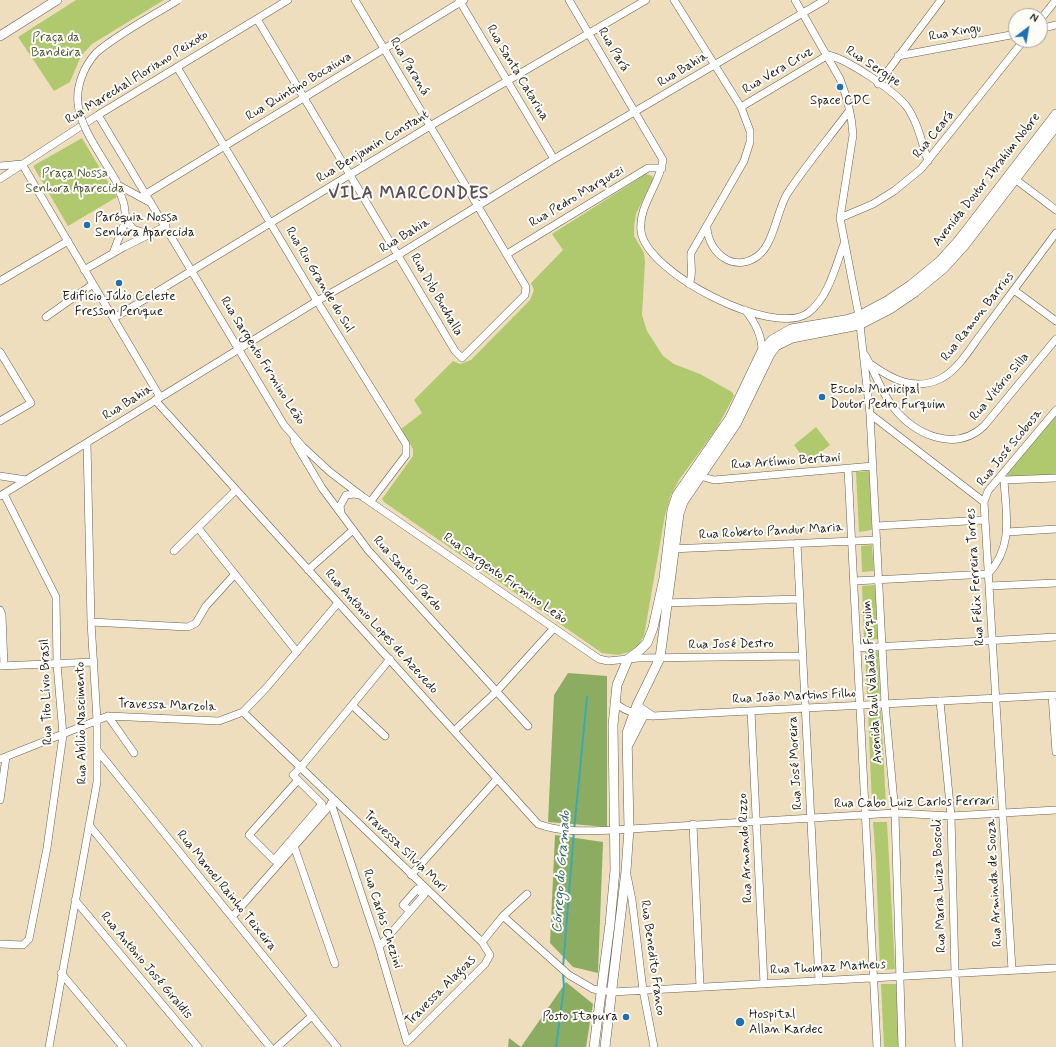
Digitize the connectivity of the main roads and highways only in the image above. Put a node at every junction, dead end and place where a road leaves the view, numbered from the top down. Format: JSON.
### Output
{"nodes":[{"id":1,"x":57,"y":0,"type":"edge"},
{"id":2,"x":0,"y":36,"type":"edge"},
{"id":3,"x":1056,"y":114,"type":"edge"},
{"id":4,"x":1056,"y":126,"type":"edge"},
{"id":5,"x":1012,"y":177,"type":"junction"},
{"id":6,"x":859,"y":320,"type":"junction"},
{"id":7,"x":782,"y":338,"type":"junction"},
{"id":8,"x":763,"y":355,"type":"junction"},
{"id":9,"x":671,"y":549,"type":"junction"},
{"id":10,"x":615,"y":870,"type":"junction"},
{"id":11,"x":626,"y":872,"type":"junction"},
{"id":12,"x":594,"y":1047,"type":"edge"},
{"id":13,"x":605,"y":1047,"type":"edge"}],
"edges":[{"from":1,"to":2,"type":"main road"},
{"from":3,"to":5,"type":"main road","name":"Avenida Doutor Ibrahim Nobre"},
{"from":4,"to":5,"type":"main road","name":"Avenida Doutor Ibrahim Nobre"},
{"from":5,"to":6,"type":"main road","name":"Avenida Doutor Ibrahim Nobre"},
{"from":6,"to":7,"type":"main road"},
{"from":6,"to":7,"type":"main road"},
{"from":7,"to":8,"type":"main road"},
{"from":8,"to":9,"type":"main road"},
{"from":8,"to":9,"type":"main road"},
{"from":9,"to":10,"type":"main road"},
{"from":9,"to":11,"type":"main road"},
{"from":10,"to":11,"type":"main road"},
{"from":10,"to":12,"type":"main road"},
{"from":11,"to":13,"type":"main road"}]}
